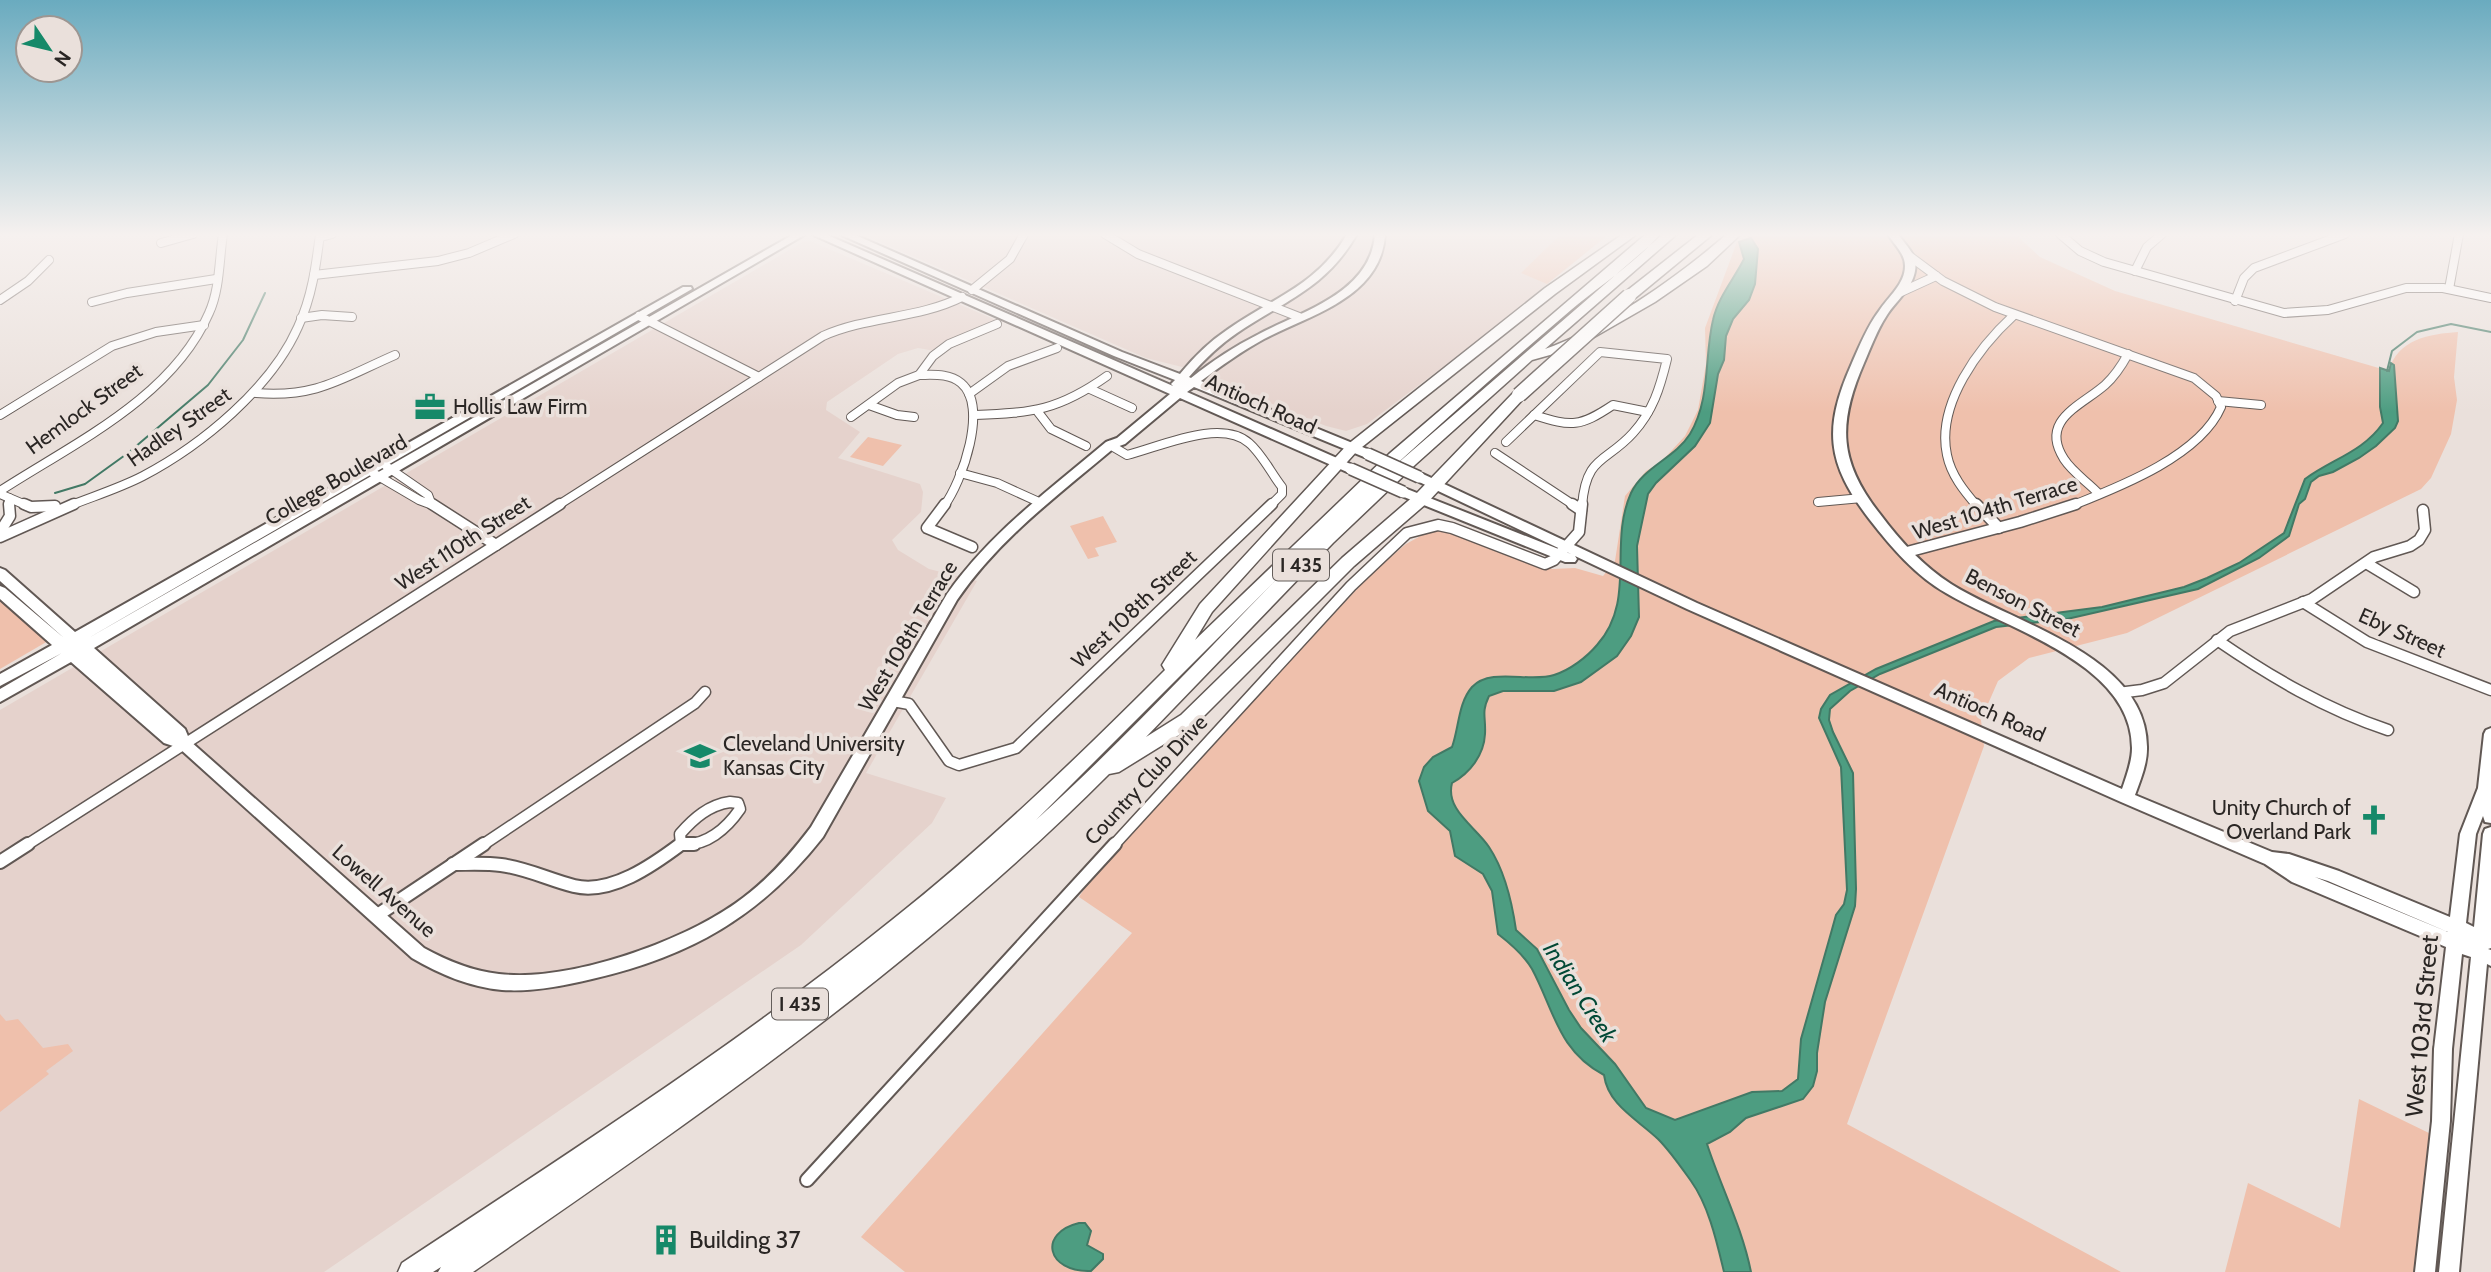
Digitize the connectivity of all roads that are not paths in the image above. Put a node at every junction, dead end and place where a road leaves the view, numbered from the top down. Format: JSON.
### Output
{"nodes":[{"id":1,"x":123,"y":293,"type":"edge"},
{"id":2,"x":214,"y":293,"type":"edge"},
{"id":3,"x":308,"y":293,"type":"edge"},
{"id":4,"x":686,"y":293,"type":"edge"},
{"id":5,"x":692,"y":293,"type":"edge"},
{"id":6,"x":1239,"y":293,"type":"edge"},
{"id":7,"x":1296,"y":293,"type":"edge"},
{"id":8,"x":1344,"y":293,"type":"edge"},
{"id":9,"x":1547,"y":293,"type":"edge"},
{"id":10,"x":1566,"y":293,"type":"edge"},
{"id":11,"x":1582,"y":293,"type":"edge"},
{"id":12,"x":1603,"y":293,"type":"edge"},
{"id":13,"x":1632,"y":293,"type":"edge"},
{"id":14,"x":1657,"y":293,"type":"edge"},
{"id":15,"x":1900,"y":293,"type":"edge"},
{"id":16,"x":1966,"y":293,"type":"edge"},
{"id":17,"x":2210,"y":293,"type":"edge"},
{"id":18,"x":2237,"y":293,"type":"edge"},
{"id":19,"x":2383,"y":293,"type":"edge"},
{"id":20,"x":2469,"y":293,"type":"edge"},
{"id":21,"x":967,"y":294,"type":"junction"},
{"id":22,"x":2491,"y":298,"type":"edge"},
{"id":23,"x":2235,"y":301,"type":"junction"},
{"id":24,"x":92,"y":302,"type":"dead end"},
{"id":25,"x":1273,"y":307,"type":"junction"},
{"id":26,"x":2014,"y":315,"type":"junction"},
{"id":27,"x":352,"y":317,"type":"dead end"},
{"id":28,"x":1299,"y":317,"type":"junction"},
{"id":29,"x":301,"y":318,"type":"junction"},
{"id":30,"x":645,"y":319,"type":"junction"},
{"id":31,"x":997,"y":324,"type":"dead end"},
{"id":32,"x":204,"y":325,"type":"junction"},
{"id":33,"x":1057,"y":348,"type":"dead end"},
{"id":34,"x":2128,"y":354,"type":"junction"},
{"id":35,"x":396,"y":355,"type":"dead end"},
{"id":36,"x":1525,"y":361,"type":"junction"},
{"id":37,"x":1499,"y":362,"type":"junction"},
{"id":38,"x":919,"y":375,"type":"junction"},
{"id":39,"x":1107,"y":376,"type":"dead end"},
{"id":40,"x":759,"y":377,"type":"junction"},
{"id":41,"x":1187,"y":380,"type":"junction"},
{"id":42,"x":1090,"y":389,"type":"junction"},
{"id":43,"x":1175,"y":391,"type":"junction"},
{"id":44,"x":256,"y":393,"type":"junction"},
{"id":45,"x":969,"y":394,"type":"junction"},
{"id":46,"x":2218,"y":401,"type":"junction"},
{"id":47,"x":869,"y":405,"type":"junction"},
{"id":48,"x":2261,"y":405,"type":"dead end"},
{"id":49,"x":1132,"y":408,"type":"dead end"},
{"id":50,"x":1038,"y":412,"type":"junction"},
{"id":51,"x":1648,"y":412,"type":"junction"},
{"id":52,"x":0,"y":415,"type":"edge"},
{"id":53,"x":975,"y":415,"type":"junction"},
{"id":54,"x":1535,"y":415,"type":"junction"},
{"id":55,"x":851,"y":417,"type":"dead end"},
{"id":56,"x":914,"y":417,"type":"dead end"},
{"id":57,"x":1506,"y":442,"type":"dead end"},
{"id":58,"x":1086,"y":446,"type":"dead end"},
{"id":59,"x":1110,"y":446,"type":"junction"},
{"id":60,"x":1352,"y":448,"type":"junction"},
{"id":61,"x":1495,"y":453,"type":"dead end"},
{"id":62,"x":386,"y":466,"type":"junction"},
{"id":63,"x":1344,"y":466,"type":"junction"},
{"id":64,"x":374,"y":474,"type":"junction"},
{"id":65,"x":960,"y":474,"type":"junction"},
{"id":66,"x":1435,"y":484,"type":"junction"},
{"id":67,"x":0,"y":492,"type":"edge"},
{"id":68,"x":2099,"y":494,"type":"junction"},
{"id":69,"x":1412,"y":496,"type":"junction"},
{"id":70,"x":9,"y":498,"type":"junction"},
{"id":71,"x":1862,"y":498,"type":"junction"},
{"id":72,"x":1818,"y":502,"type":"dead end"},
{"id":73,"x":431,"y":503,"type":"junction"},
{"id":74,"x":1041,"y":503,"type":"junction"},
{"id":75,"x":63,"y":506,"type":"junction"},
{"id":76,"x":1581,"y":510,"type":"junction"},
{"id":77,"x":2423,"y":510,"type":"dead end"},
{"id":78,"x":1999,"y":528,"type":"junction"},
{"id":79,"x":0,"y":535,"type":"edge"},
{"id":80,"x":496,"y":545,"type":"junction"},
{"id":81,"x":972,"y":547,"type":"dead end"},
{"id":82,"x":1563,"y":551,"type":"junction"},
{"id":83,"x":1907,"y":552,"type":"junction"},
{"id":84,"x":2366,"y":563,"type":"junction"},
{"id":85,"x":0,"y":573,"type":"edge"},
{"id":86,"x":0,"y":592,"type":"edge"},
{"id":87,"x":2414,"y":592,"type":"dead end"},
{"id":88,"x":2303,"y":603,"type":"junction"},
{"id":89,"x":2217,"y":640,"type":"junction"},
{"id":90,"x":73,"y":647,"type":"junction"},
{"id":91,"x":0,"y":681,"type":"edge"},
{"id":92,"x":2491,"y":690,"type":"edge"},
{"id":93,"x":705,"y":692,"type":"dead end"},
{"id":94,"x":1155,"y":692,"type":"junction"},
{"id":95,"x":2118,"y":693,"type":"junction"},
{"id":96,"x":0,"y":696,"type":"edge"},
{"id":97,"x":892,"y":701,"type":"junction"},
{"id":98,"x":2388,"y":730,"type":"dead end"},
{"id":99,"x":2491,"y":734,"type":"edge"},
{"id":100,"x":184,"y":744,"type":"junction"},
{"id":101,"x":1088,"y":781,"type":"junction"},
{"id":102,"x":2488,"y":785,"type":"edge"},
{"id":103,"x":2126,"y":798,"type":"junction"},
{"id":104,"x":2491,"y":817,"type":"edge"},
{"id":105,"x":2474,"y":821,"type":"junction"},
{"id":106,"x":2491,"y":834,"type":"edge"},
{"id":107,"x":681,"y":844,"type":"junction"},
{"id":108,"x":0,"y":862,"type":"edge"},
{"id":109,"x":453,"y":864,"type":"junction"},
{"id":110,"x":376,"y":916,"type":"junction"},
{"id":111,"x":2456,"y":935,"type":"junction"},
{"id":112,"x":2486,"y":948,"type":"edge"},
{"id":113,"x":592,"y":972,"type":"joint"},
{"id":114,"x":807,"y":1180,"type":"dead end"},
{"id":115,"x":411,"y":1272,"type":"edge"},
{"id":116,"x":451,"y":1272,"type":"edge"},
{"id":117,"x":2424,"y":1272,"type":"edge"},
{"id":118,"x":2449,"y":1272,"type":"edge"}],
"edges":[{"from":1,"to":24,"type":"street"},
{"from":2,"to":32,"type":"street","name":"Hemlock Street"},
{"from":3,"to":29,"type":"street","name":"Hadley Street"},
{"from":4,"to":30,"type":"main road","name":"College Boulevard"},
{"from":5,"to":30,"type":"main road","name":"College Boulevard"},
{"from":6,"to":25,"type":"street"},
{"from":7,"to":25,"type":"main road"},
{"from":8,"to":28,"type":"main road"},
{"from":9,"to":60,"type":"highway"},
{"from":10,"to":37,"type":"highway"},
{"from":11,"to":37,"type":"highway","number":"I 435"},
{"from":12,"to":36,"type":"highway","number":"I 435"},
{"from":13,"to":66,"type":"highway","bridge":true},
{"from":14,"to":36,"type":"highway"},
{"from":15,"to":71,"type":"main road","name":"Benson Street"},
{"from":16,"to":26,"type":"street"},
{"from":17,"to":23,"type":"street"},
{"from":18,"to":23,"type":"street"},
{"from":19,"to":23,"type":"street"},
{"from":20,"to":22,"type":"street"},
{"from":21,"to":40,"type":"street","name":"West 110th Street"},
{"from":21,"to":41,"type":"main road","name":"Antioch Road"},
{"from":21,"to":43,"type":"main road","name":"Antioch Road"},
{"from":25,"to":28,"type":"street"},
{"from":25,"to":41,"type":"main road"},
{"from":26,"to":34,"type":"street"},
{"from":26,"to":78,"type":"street"},
{"from":27,"to":29,"type":"street"},
{"from":28,"to":41,"type":"main road"},
{"from":29,"to":44,"type":"street","name":"Hadley Street"},
{"from":30,"to":40,"type":"street"},
{"from":30,"to":62,"type":"main road","name":"College Boulevard"},
{"from":31,"to":38,"type":"street"},
{"from":32,"to":52,"type":"street"},
{"from":32,"to":67,"type":"street","name":"Hemlock Street"},
{"from":33,"to":45,"type":"street"},
{"from":34,"to":46,"type":"street"},
{"from":34,"to":68,"type":"street"},
{"from":35,"to":44,"type":"street"},
{"from":36,"to":101,"type":"highway","number":"I 435"},
{"from":37,"to":94,"type":"highway","number":"I 435"},
{"from":38,"to":45,"type":"street"},
{"from":38,"to":47,"type":"street"},
{"from":39,"to":42,"type":"street"},
{"from":40,"to":80,"type":"street","name":"West 110th Street"},
{"from":41,"to":43,"type":"main road","name":"West 108th Terrace"},
{"from":41,"to":60,"type":"main road","name":"Antioch Road"},
{"from":42,"to":49,"type":"street"},
{"from":42,"to":50,"type":"street"},
{"from":43,"to":59,"type":"main road","name":"West 108th Terrace"},
{"from":43,"to":63,"type":"main road","name":"Antioch Road"},
{"from":44,"to":75,"type":"street","name":"Hadley Street"},
{"from":45,"to":53,"type":"street"},
{"from":46,"to":48,"type":"street"},
{"from":46,"to":68,"type":"street","name":"West 104th Terrace"},
{"from":47,"to":55,"type":"street"},
{"from":47,"to":56,"type":"street"},
{"from":50,"to":53,"type":"street"},
{"from":50,"to":58,"type":"street"},
{"from":51,"to":54,"type":"street"},
{"from":51,"to":54,"type":"street"},
{"from":51,"to":76,"type":"street"},
{"from":53,"to":65,"type":"street"},
{"from":54,"to":57,"type":"street"},
{"from":59,"to":74,"type":"main road","name":"West 108th Terrace"},
{"from":59,"to":97,"type":"street","name":"West 108th Street"},
{"from":60,"to":63,"type":"highway"},
{"from":60,"to":66,"type":"main road","name":"Antioch Road","bridge":true},
{"from":61,"to":76,"type":"street"},
{"from":62,"to":64,"type":"main road","name":"College Boulevard"},
{"from":62,"to":73,"type":"street"},
{"from":63,"to":69,"type":"main road","name":"Antioch Road","bridge":true},
{"from":63,"to":94,"type":"highway"},
{"from":64,"to":73,"type":"street"},
{"from":64,"to":90,"type":"main road","name":"College Boulevard"},
{"from":65,"to":74,"type":"street"},
{"from":65,"to":81,"type":"street"},
{"from":66,"to":69,"type":"highway"},
{"from":66,"to":82,"type":"main road","name":"Antioch Road"},
{"from":67,"to":70,"type":"street"},
{"from":68,"to":78,"type":"street","name":"West 104th Terrace"},
{"from":69,"to":82,"type":"main road","name":"Antioch Road"},
{"from":69,"to":101,"type":"highway"},
{"from":70,"to":75,"type":"street"},
{"from":70,"to":79,"type":"street"},
{"from":71,"to":72,"type":"street"},
{"from":71,"to":83,"type":"main road","name":"Benson Street"},
{"from":73,"to":80,"type":"street"},
{"from":74,"to":97,"type":"main road","name":"West 108th Terrace"},
{"from":75,"to":79,"type":"street","name":"Hadley Street"},
{"from":76,"to":82,"type":"street"},
{"from":77,"to":84,"type":"street"},
{"from":78,"to":83,"type":"street","name":"West 104th Terrace"},
{"from":80,"to":100,"type":"street","name":"West 110th Street"},
{"from":82,"to":103,"type":"main road","name":"Antioch Road"},
{"from":82,"to":114,"type":"street","name":"Country Club Drive"},
{"from":83,"to":95,"type":"main road","name":"Benson Street"},
{"from":84,"to":87,"type":"street"},
{"from":84,"to":88,"type":"street"},
{"from":85,"to":90,"type":"main road","name":"Lowell Avenue"},
{"from":86,"to":90,"type":"main road","name":"Lowell Avenue"},
{"from":88,"to":89,"type":"street"},
{"from":88,"to":92,"type":"street","name":"Eby Street"},
{"from":89,"to":95,"type":"street"},
{"from":89,"to":98,"type":"street"},
{"from":90,"to":91,"type":"main road","name":"College Boulevard"},
{"from":90,"to":96,"type":"main road","name":"College Boulevard"},
{"from":90,"to":100,"type":"main road","name":"Lowell Avenue"},
{"from":93,"to":109,"type":"street"},
{"from":94,"to":115,"type":"highway","number":"I 435"},
{"from":95,"to":103,"type":"main road","name":"Benson Street"},
{"from":97,"to":113,"type":"main road","name":"West 108th Terrace"},
{"from":99,"to":102,"type":"main road","name":"West 103rd Street"},
{"from":100,"to":108,"type":"street","name":"West 110th Street"},
{"from":100,"to":110,"type":"main road","name":"Lowell Avenue"},
{"from":101,"to":116,"type":"highway","number":"I 435"},
{"from":102,"to":104,"type":"main road","name":"West 103rd Street"},
{"from":102,"to":105,"type":"main road","name":"West 103rd Street"},
{"from":103,"to":111,"type":"main road","name":"Antioch Road"},
{"from":104,"to":105,"type":"main road"},
{"from":105,"to":111,"type":"main road","name":"West 103rd Street"},
{"from":106,"to":112,"type":"main road"},
{"from":107,"to":107,"type":"street"},
{"from":107,"to":109,"type":"street"},
{"from":109,"to":110,"type":"street"},
{"from":110,"to":113,"type":"main road","name":"Lowell Avenue"},
{"from":111,"to":112,"type":"main road","name":"Antioch Road"},
{"from":111,"to":117,"type":"main road","name":"West 103rd Street"},
{"from":112,"to":118,"type":"main road"}]}
